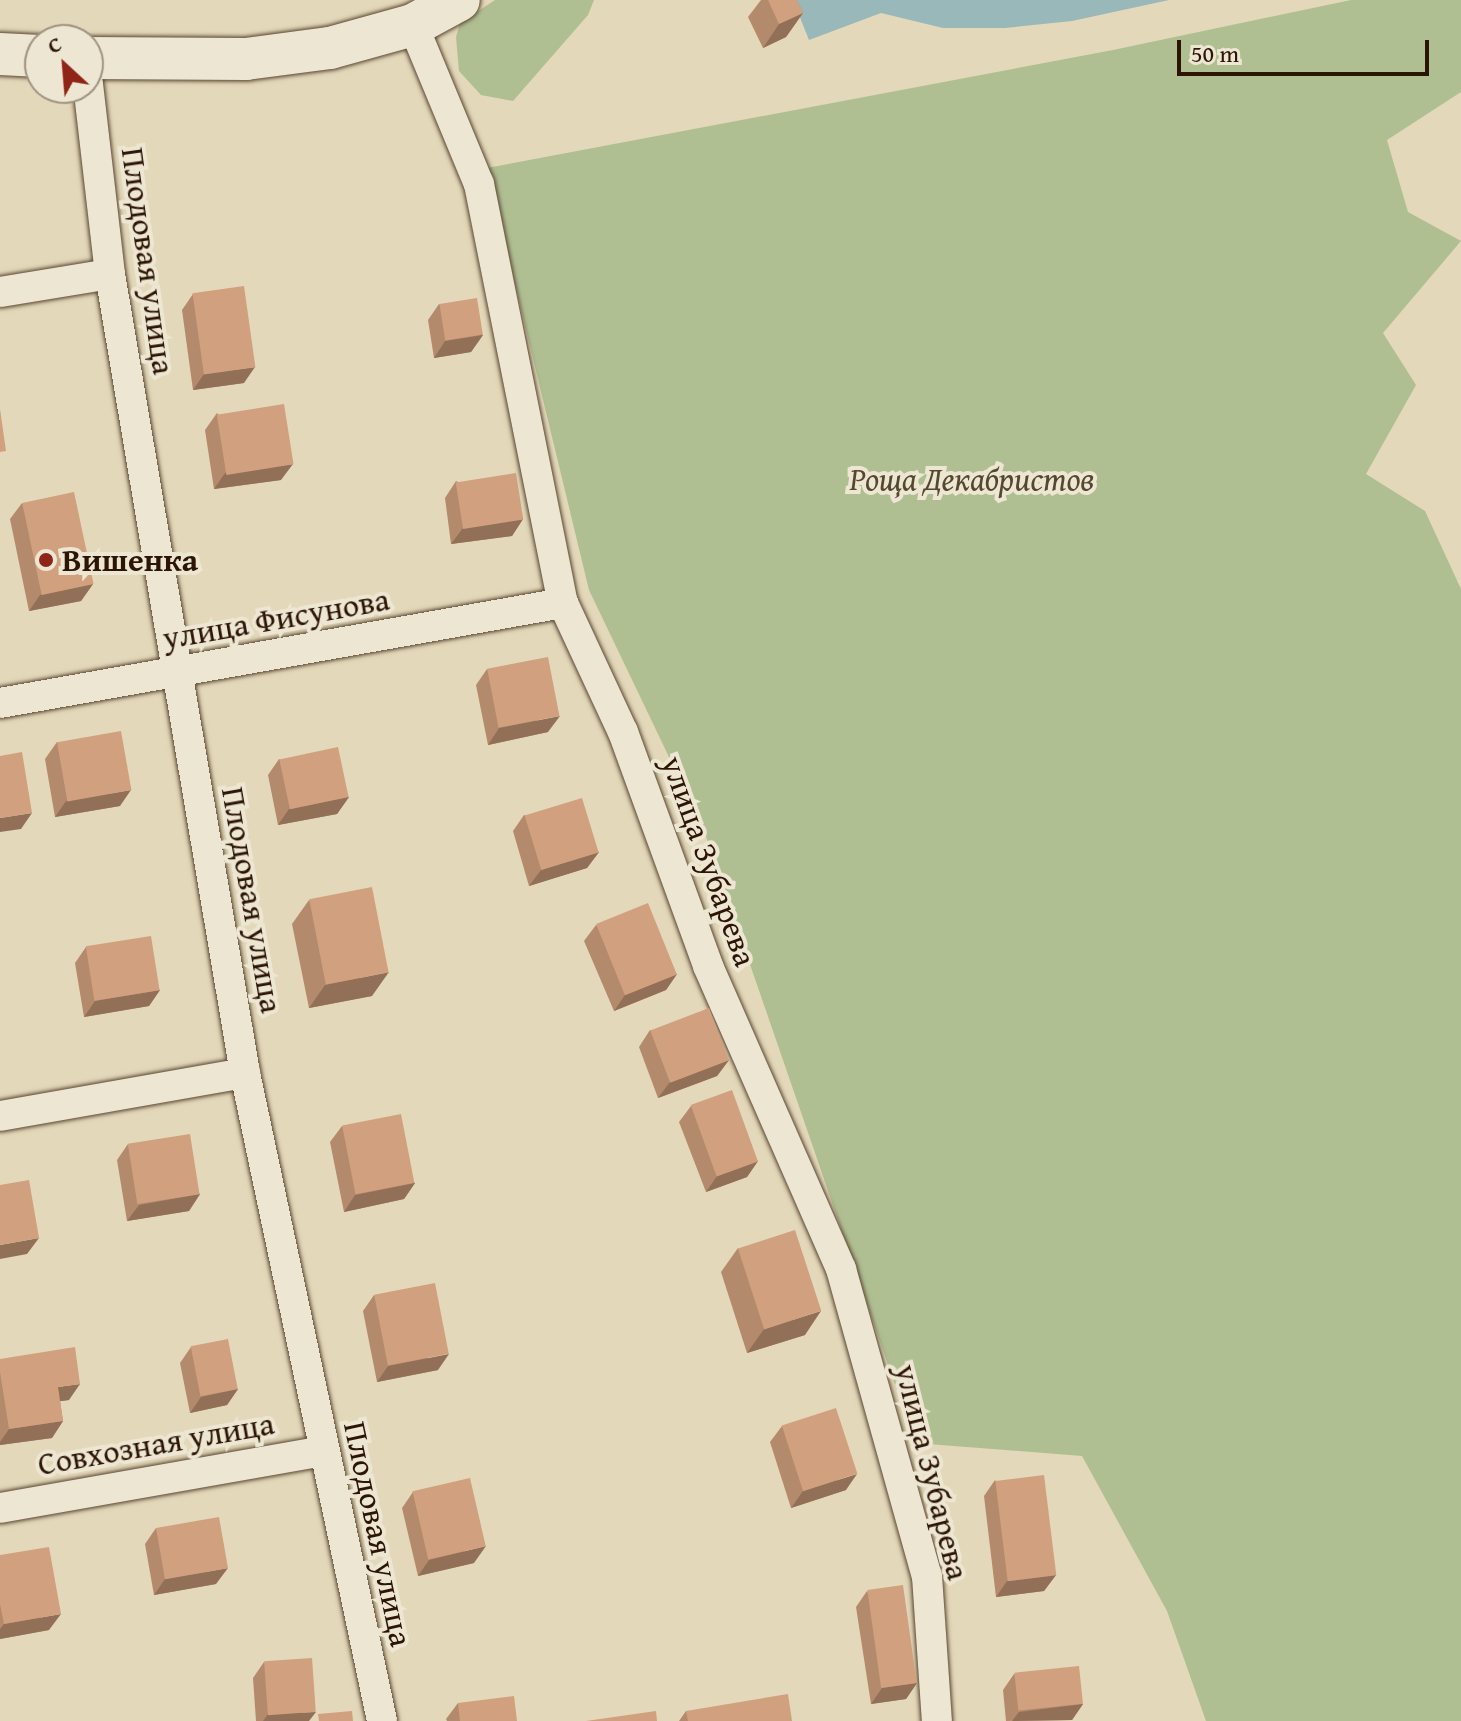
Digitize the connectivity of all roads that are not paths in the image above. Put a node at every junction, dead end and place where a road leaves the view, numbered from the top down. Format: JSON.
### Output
{"nodes":[{"id":1,"x":459,"y":0,"type":"edge"},
{"id":2,"x":413,"y":25,"type":"junction"},
{"id":3,"x":0,"y":54,"type":"edge"},
{"id":4,"x":24,"y":55,"type":"edge"},
{"id":5,"x":104,"y":58,"type":"edge"},
{"id":6,"x":90,"y":104,"type":"edge"},
{"id":7,"x":110,"y":274,"type":"junction"},
{"id":8,"x":0,"y":292,"type":"edge"},
{"id":9,"x":563,"y":603,"type":"junction"},
{"id":10,"x":178,"y":673,"type":"junction"},
{"id":11,"x":0,"y":703,"type":"edge"},
{"id":12,"x":245,"y":1073,"type":"junction"},
{"id":13,"x":0,"y":1116,"type":"edge"},
{"id":14,"x":323,"y":1451,"type":"junction"},
{"id":15,"x":0,"y":1508,"type":"edge"},
{"id":16,"x":382,"y":1721,"type":"edge"},
{"id":17,"x":937,"y":1721,"type":"edge"}],
"edges":[{"from":1,"to":2,"type":"main road"},
{"from":2,"to":5,"type":"main road"},
{"from":2,"to":9,"type":"street","name":"улица Зубарева"},
{"from":3,"to":4,"type":"main road"},
{"from":6,"to":7,"type":"street","name":"Плодовая улица"},
{"from":7,"to":8,"type":"street"},
{"from":7,"to":10,"type":"street","name":"Плодовая улица"},
{"from":9,"to":10,"type":"street","name":"улица Фисунова"},
{"from":9,"to":17,"type":"street","name":"улица Зубарева"},
{"from":10,"to":11,"type":"street","name":"улица Фисунова"},
{"from":10,"to":12,"type":"street","name":"Плодовая улица"},
{"from":12,"to":13,"type":"street"},
{"from":12,"to":14,"type":"street","name":"Плодовая улица"},
{"from":14,"to":15,"type":"street","name":"Совхозная улица"},
{"from":14,"to":16,"type":"street","name":"Плодовая улица"}]}
